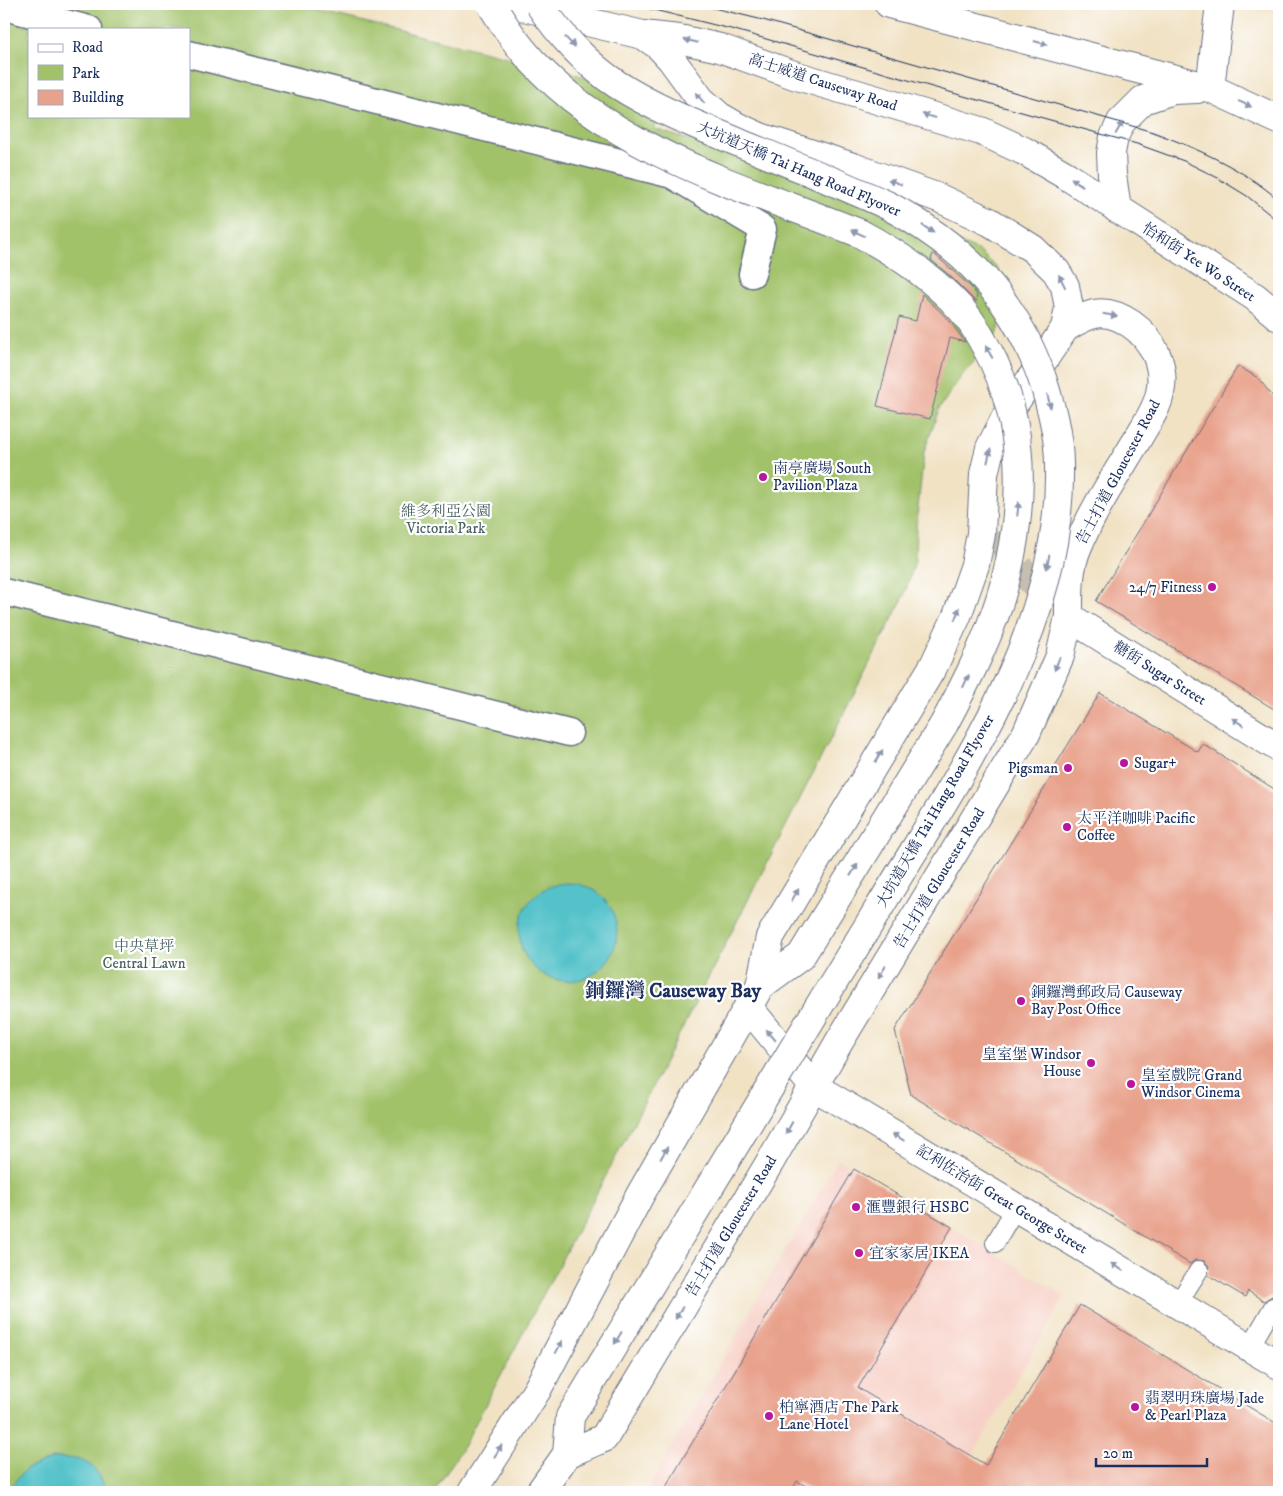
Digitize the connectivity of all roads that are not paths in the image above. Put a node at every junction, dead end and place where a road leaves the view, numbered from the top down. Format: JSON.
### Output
{"nodes":[{"id":1,"x":491,"y":4,"type":"edge"},
{"id":2,"x":511,"y":4,"type":"edge"},
{"id":3,"x":540,"y":4,"type":"edge"},
{"id":4,"x":892,"y":4,"type":"edge"},
{"id":5,"x":1220,"y":4,"type":"edge"},
{"id":6,"x":4,"y":7,"type":"edge"},
{"id":7,"x":85,"y":28,"type":"edge"},
{"id":8,"x":643,"y":35,"type":"junction"},
{"id":9,"x":190,"y":54,"type":"edge"},
{"id":10,"x":1210,"y":88,"type":"junction"},
{"id":11,"x":1279,"y":120,"type":"edge"},
{"id":12,"x":1118,"y":209,"type":"junction"},
{"id":13,"x":752,"y":274,"type":"dead end"},
{"id":14,"x":1279,"y":316,"type":"edge"},
{"id":15,"x":1065,"y":328,"type":"junction"},
{"id":16,"x":983,"y":501,"type":"junction"},
{"id":17,"x":996,"y":533,"type":"tunnel mouth"},
{"id":18,"x":4,"y":592,"type":"edge"},
{"id":19,"x":1044,"y":595,"type":"tunnel mouth"},
{"id":20,"x":1069,"y":616,"type":"junction"},
{"id":21,"x":569,"y":733,"type":"dead end"},
{"id":22,"x":1279,"y":748,"type":"edge"},
{"id":23,"x":754,"y":996,"type":"junction"},
{"id":24,"x":813,"y":1086,"type":"junction"},
{"id":25,"x":1016,"y":1207,"type":"junction"},
{"id":26,"x":996,"y":1243,"type":"dead end"},
{"id":27,"x":1199,"y":1270,"type":"dead end"},
{"id":28,"x":1178,"y":1304,"type":"junction"},
{"id":29,"x":1273,"y":1307,"type":"dead end"},
{"id":30,"x":1250,"y":1347,"type":"junction"},
{"id":31,"x":1279,"y":1365,"type":"edge"},
{"id":32,"x":567,"y":1454,"type":"junction"},
{"id":33,"x":472,"y":1492,"type":"edge"},
{"id":34,"x":540,"y":1492,"type":"edge"}],
"edges":[{"from":23,"to":1,"type":"main road","name":"告士打道 Gloucester Road","one_way":true,"bridge":true},
{"from":2,"to":8,"type":"main road","name":"高士威道 Causeway Road"},
{"from":3,"to":32,"type":"main road","name":"大坑道天橋 Tai Hang Road Flyover","one_way":true,"bridge":true},
{"from":4,"to":10,"type":"main road","one_way":true},
{"from":5,"to":10,"type":"main road"},
{"from":6,"to":7,"type":"street"},
{"from":12,"to":8,"type":"main road","name":"高士威道 Causeway Road","one_way":true},
{"from":15,"to":8,"type":"main road","name":"告士打道 Gloucester Road","one_way":true},
{"from":9,"to":13,"type":"street"},
{"from":10,"to":11,"type":"main road","one_way":true},
{"from":12,"to":10,"type":"main road","one_way":true},
{"from":12,"to":14,"type":"main road","name":"怡和街 Yee Wo Street"},
{"from":16,"to":15,"type":"main road","name":"告士打道 Gloucester Road","one_way":true},
{"from":15,"to":20,"type":"main road","name":"告士打道 Gloucester Road","one_way":true},
{"from":16,"to":17,"type":"main road"},
{"from":23,"to":16,"type":"main road","name":"告士打道 Gloucester Road","one_way":true},
{"from":18,"to":21,"type":"street"},
{"from":19,"to":20,"type":"main road","name":"糖街 Sugar Street"},
{"from":22,"to":20,"type":"main road","name":"糖街 Sugar Street","one_way":true},
{"from":20,"to":24,"type":"main road","name":"告士打道 Gloucester Road","one_way":true},
{"from":24,"to":23,"type":"main road","name":"記利佐治街 Great George Street","one_way":true},
{"from":33,"to":23,"type":"main road","name":"告士打道 Gloucester Road","one_way":true},
{"from":25,"to":24,"type":"main road","name":"記利佐治街 Great George Street","one_way":true},
{"from":24,"to":32,"type":"main road","name":"告士打道 Gloucester Road","one_way":true},
{"from":25,"to":26,"type":"lane"},
{"from":28,"to":25,"type":"main road","name":"記利佐治街 Great George Street","one_way":true},
{"from":27,"to":28,"type":"lane"},
{"from":28,"to":30,"type":"main road","name":"記利佐治街 Great George Street"},
{"from":29,"to":30,"type":"lane"},
{"from":30,"to":31,"type":"main road","name":"記利佐治街 Great George Street"},
{"from":32,"to":34,"type":"main road"}]}
